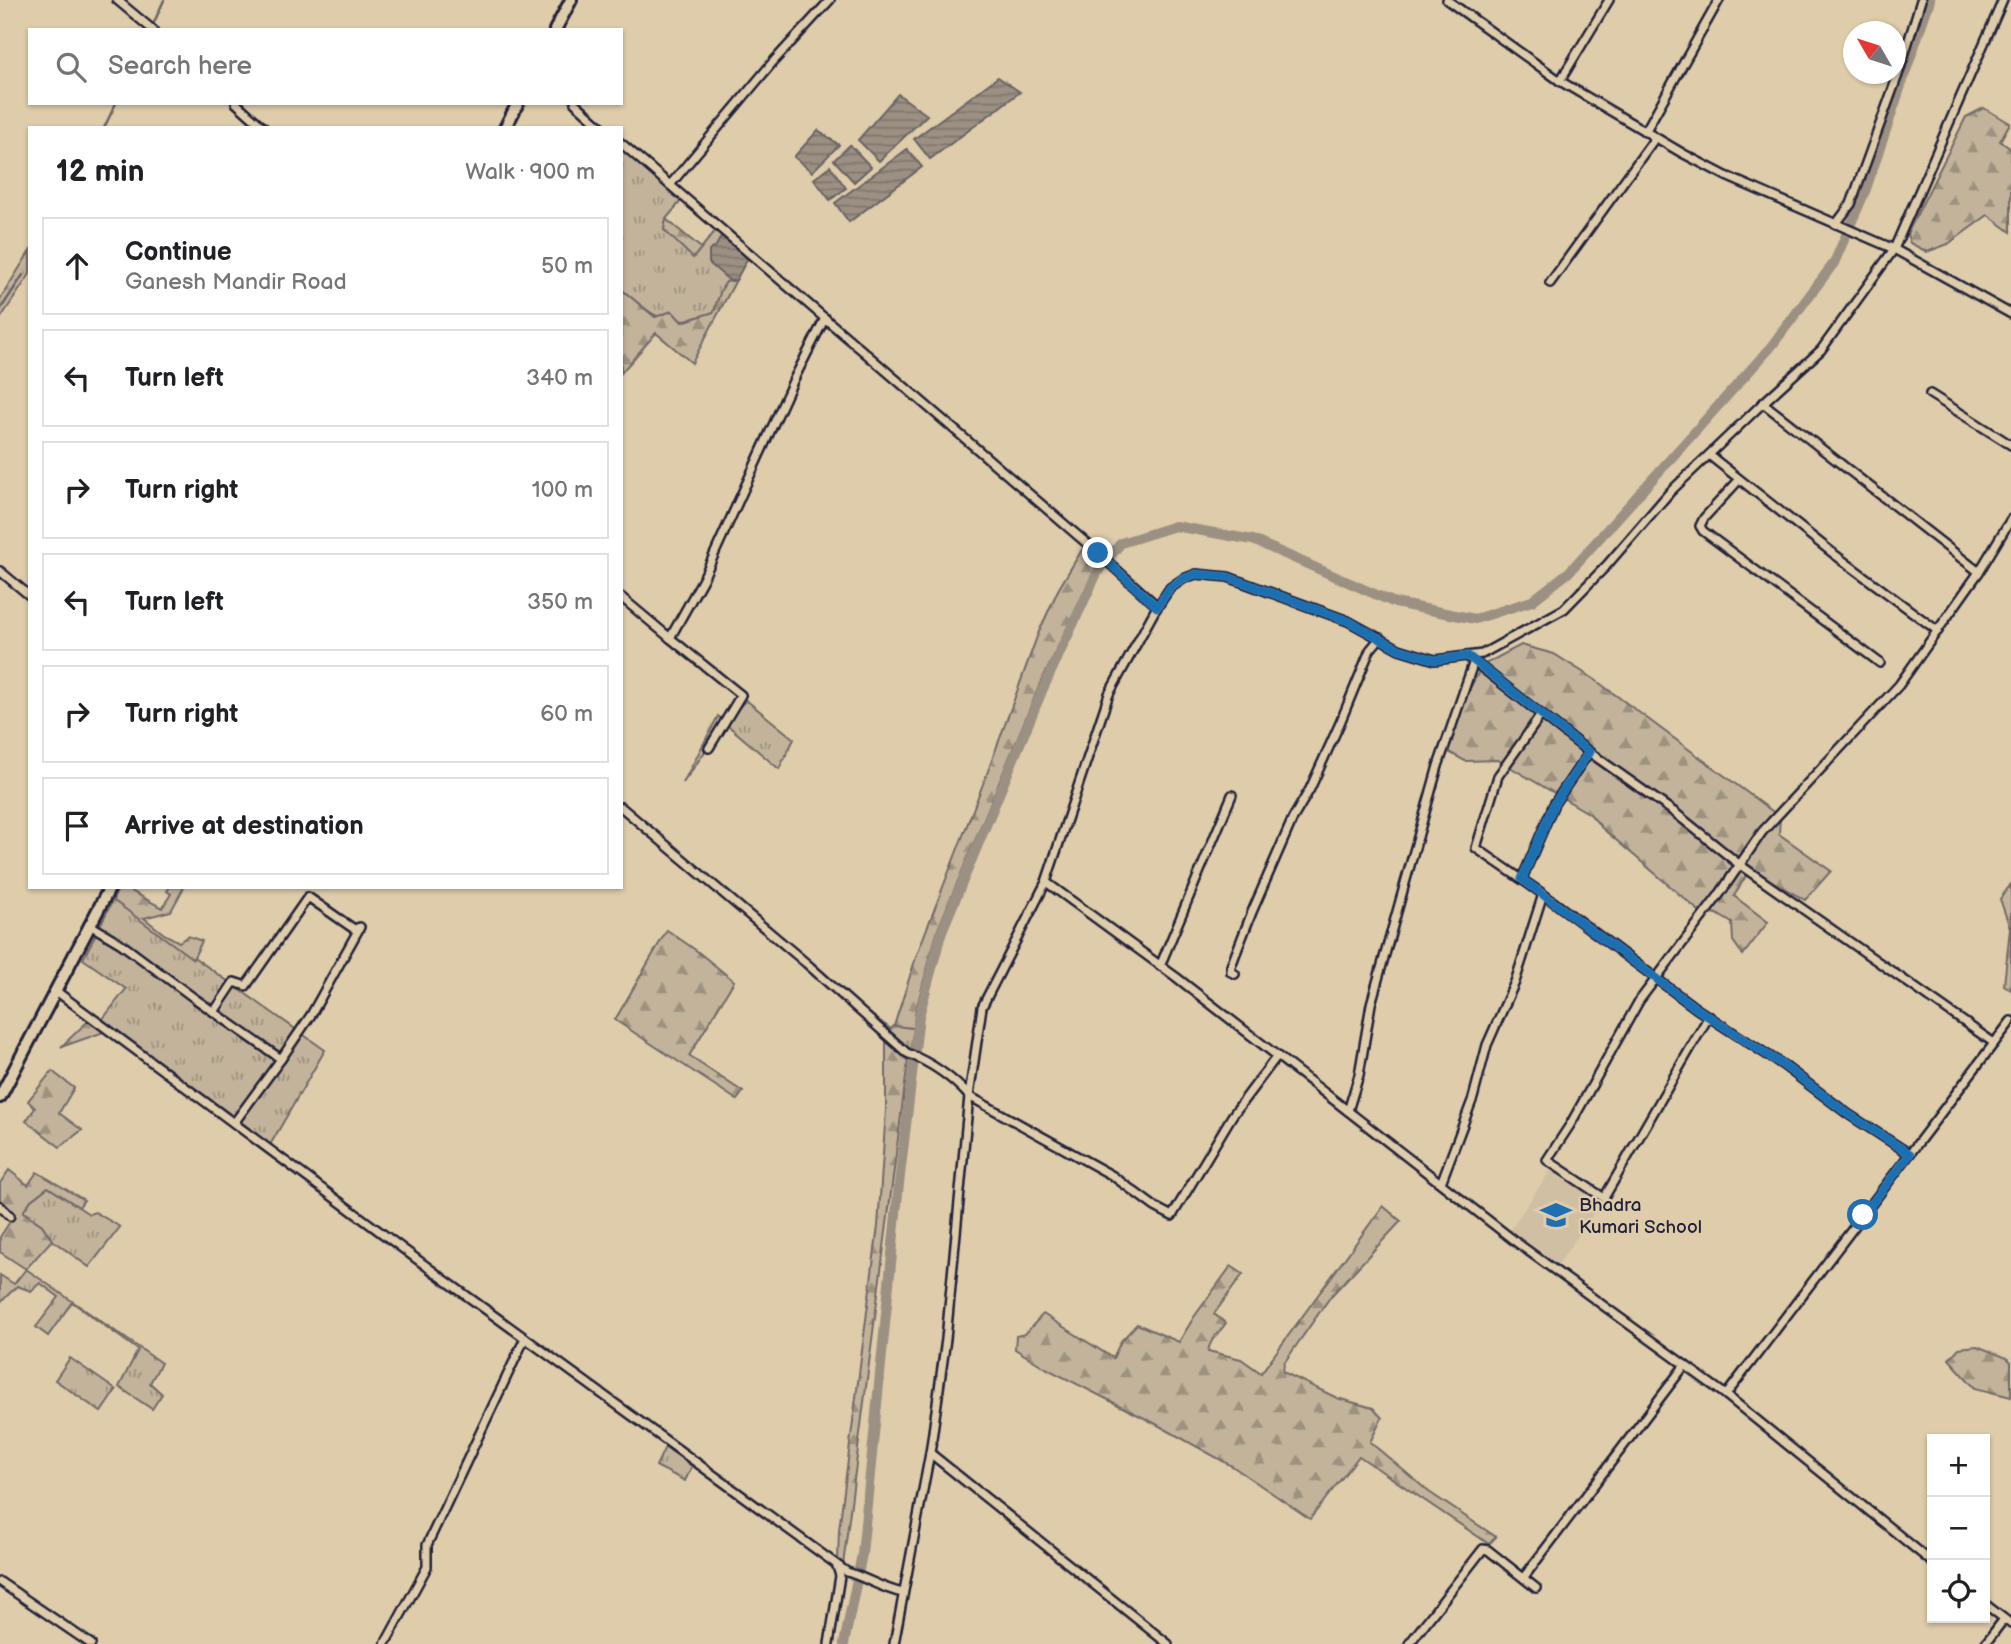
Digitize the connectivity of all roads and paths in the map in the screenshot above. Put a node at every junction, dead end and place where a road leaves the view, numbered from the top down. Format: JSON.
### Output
{"nodes":[{"id":1,"x":117,"y":0,"type":"edge"},
{"id":2,"x":571,"y":0,"type":"edge"},
{"id":3,"x":830,"y":0,"type":"edge"},
{"id":4,"x":1447,"y":0,"type":"edge"},
{"id":5,"x":1463,"y":0,"type":"edge"},
{"id":6,"x":1609,"y":0,"type":"edge"},
{"id":7,"x":1718,"y":0,"type":"edge"},
{"id":8,"x":1921,"y":0,"type":"edge"},
{"id":9,"x":2003,"y":0,"type":"edge"},
{"id":10,"x":1458,"y":9,"type":"junction"},
{"id":11,"x":149,"y":27,"type":"edge"},
{"id":12,"x":556,"y":28,"type":"edge"},
{"id":13,"x":1560,"y":81,"type":"junction"},
{"id":14,"x":238,"y":105,"type":"edge"},
{"id":15,"x":516,"y":105,"type":"edge"},
{"id":16,"x":577,"y":105,"type":"edge"},
{"id":17,"x":262,"y":126,"type":"edge"},
{"id":18,"x":506,"y":126,"type":"edge"},
{"id":19,"x":601,"y":126,"type":"edge"},
{"id":20,"x":1645,"y":132,"type":"junction"},
{"id":21,"x":1656,"y":138,"type":"junction"},
{"id":22,"x":623,"y":145,"type":"edge"},
{"id":23,"x":670,"y":185,"type":"junction"},
{"id":24,"x":1839,"y":225,"type":"junction"},
{"id":25,"x":1894,"y":249,"type":"junction"},
{"id":26,"x":1549,"y":283,"type":"dead end"},
{"id":27,"x":2011,"y":314,"type":"edge"},
{"id":28,"x":825,"y":318,"type":"junction"},
{"id":29,"x":1930,"y":394,"type":"dead end"},
{"id":30,"x":1763,"y":403,"type":"junction"},
{"id":31,"x":2011,"y":445,"type":"edge"},
{"id":32,"x":1709,"y":455,"type":"junction"},
{"id":33,"x":1739,"y":480,"type":"junction"},
{"id":34,"x":2010,"y":525,"type":"edge"},
{"id":35,"x":0,"y":571,"type":"edge"},
{"id":36,"x":1979,"y":572,"type":"junction"},
{"id":37,"x":28,"y":594,"type":"edge"},
{"id":38,"x":623,"y":599,"type":"edge"},
{"id":39,"x":1157,"y":607,"type":"junction"},
{"id":40,"x":1938,"y":631,"type":"junction"},
{"id":41,"x":670,"y":638,"type":"junction"},
{"id":42,"x":1380,"y":638,"type":"junction"},
{"id":43,"x":1471,"y":658,"type":"junction"},
{"id":44,"x":1880,"y":663,"type":"dead end"},
{"id":45,"x":1541,"y":715,"type":"junction"},
{"id":46,"x":709,"y":748,"type":"dead end"},
{"id":47,"x":1589,"y":752,"type":"junction"},
{"id":48,"x":1232,"y":795,"type":"dead end"},
{"id":49,"x":623,"y":809,"type":"edge"},
{"id":50,"x":1740,"y":865,"type":"junction"},
{"id":51,"x":1522,"y":879,"type":"junction"},
{"id":52,"x":1046,"y":882,"type":"junction"},
{"id":53,"x":109,"y":889,"type":"edge"},
{"id":54,"x":1543,"y":894,"type":"junction"},
{"id":55,"x":90,"y":925,"type":"junction"},
{"id":56,"x":1160,"y":966,"type":"junction"},
{"id":57,"x":1235,"y":974,"type":"dead end"},
{"id":58,"x":1656,"y":980,"type":"junction"},
{"id":59,"x":56,"y":991,"type":"junction"},
{"id":60,"x":214,"y":1012,"type":"junction"},
{"id":61,"x":1709,"y":1016,"type":"junction"},
{"id":62,"x":2011,"y":1021,"type":"edge"},
{"id":63,"x":1994,"y":1043,"type":"junction"},
{"id":64,"x":1277,"y":1056,"type":"junction"},
{"id":65,"x":281,"y":1059,"type":"junction"},
{"id":66,"x":969,"y":1096,"type":"junction"},
{"id":67,"x":0,"y":1097,"type":"edge"},
{"id":68,"x":1348,"y":1111,"type":"junction"},
{"id":69,"x":234,"y":1123,"type":"junction"},
{"id":70,"x":1910,"y":1154,"type":"junction"},
{"id":71,"x":1441,"y":1184,"type":"junction"},
{"id":72,"x":0,"y":1206,"type":"edge"},
{"id":73,"x":10,"y":1216,"type":"dead end"},
{"id":74,"x":525,"y":1338,"type":"junction"},
{"id":75,"x":1685,"y":1365,"type":"junction"},
{"id":76,"x":1726,"y":1395,"type":"junction"},
{"id":77,"x":930,"y":1453,"type":"junction"},
{"id":78,"x":1930,"y":1560,"type":"edge"},
{"id":79,"x":836,"y":1564,"type":"junction"},
{"id":80,"x":1524,"y":1577,"type":"junction"},
{"id":81,"x":0,"y":1583,"type":"edge"},
{"id":82,"x":1536,"y":1587,"type":"dead end"},
{"id":83,"x":903,"y":1593,"type":"junction"},
{"id":84,"x":1990,"y":1608,"type":"edge"},
{"id":85,"x":2008,"y":1622,"type":"edge"},
{"id":86,"x":91,"y":1644,"type":"edge"},
{"id":87,"x":385,"y":1644,"type":"edge"},
{"id":88,"x":829,"y":1644,"type":"edge"},
{"id":89,"x":894,"y":1644,"type":"edge"},
{"id":90,"x":1168,"y":1644,"type":"edge"},
{"id":91,"x":1409,"y":1644,"type":"edge"},
{"id":92,"x":1985,"y":1644,"type":"edge"}],
"edges":[{"from":1,"to":11,"type":"street"},
{"from":2,"to":12,"type":"main road"},
{"from":3,"to":23,"type":"street"},
{"from":4,"to":10,"type":"street"},
{"from":5,"to":10,"type":"street"},
{"from":6,"to":13,"type":"street"},
{"from":7,"to":20,"type":"street"},
{"from":8,"to":24,"type":"street"},
{"from":9,"to":25,"type":"street"},
{"from":10,"to":13,"type":"street"},
{"from":13,"to":20,"type":"street"},
{"from":14,"to":17,"type":"street"},
{"from":15,"to":18,"type":"main road"},
{"from":16,"to":19,"type":"street"},
{"from":20,"to":21,"type":"street"},
{"from":21,"to":24,"type":"street"},
{"from":21,"to":26,"type":"street"},
{"from":22,"to":23,"type":"street"},
{"from":23,"to":28,"type":"street"},
{"from":24,"to":25,"type":"street"},
{"from":25,"to":27,"type":"street"},
{"from":25,"to":30,"type":"street"},
{"from":28,"to":39,"type":"street"},
{"from":28,"to":41,"type":"street"},
{"from":29,"to":31,"type":"street"},
{"from":30,"to":32,"type":"street"},
{"from":30,"to":36,"type":"street"},
{"from":32,"to":33,"type":"street"},
{"from":32,"to":43,"type":"street"},
{"from":33,"to":40,"type":"street"},
{"from":33,"to":44,"type":"street"},
{"from":34,"to":36,"type":"street"},
{"from":35,"to":37,"type":"street"},
{"from":36,"to":40,"type":"street"},
{"from":38,"to":41,"type":"street"},
{"from":39,"to":42,"type":"street"},
{"from":39,"to":52,"type":"street"},
{"from":40,"to":50,"type":"street"},
{"from":41,"to":46,"type":"street"},
{"from":42,"to":43,"type":"street"},
{"from":42,"to":57,"type":"street"},
{"from":43,"to":45,"type":"street"},
{"from":43,"to":68,"type":"street"},
{"from":45,"to":47,"type":"street"},
{"from":45,"to":51,"type":"street"},
{"from":47,"to":50,"type":"street"},
{"from":47,"to":51,"type":"street"},
{"from":48,"to":56,"type":"street"},
{"from":49,"to":66,"type":"street"},
{"from":50,"to":58,"type":"street"},
{"from":50,"to":63,"type":"street"},
{"from":51,"to":54,"type":"street"},
{"from":52,"to":56,"type":"street"},
{"from":52,"to":66,"type":"street"},
{"from":53,"to":55,"type":"main road"},
{"from":54,"to":58,"type":"street"},
{"from":54,"to":71,"type":"street"},
{"from":55,"to":59,"type":"main road"},
{"from":55,"to":60,"type":"street"},
{"from":56,"to":64,"type":"street"},
{"from":58,"to":61,"type":"street"},
{"from":58,"to":61,"type":"street"},
{"from":59,"to":67,"type":"main road"},
{"from":59,"to":69,"type":"street"},
{"from":60,"to":65,"type":"street"},
{"from":60,"to":65,"type":"street"},
{"from":61,"to":70,"type":"street"},
{"from":62,"to":63,"type":"street"},
{"from":63,"to":70,"type":"street"},
{"from":64,"to":66,"type":"street"},
{"from":64,"to":68,"type":"street"},
{"from":65,"to":69,"type":"street"},
{"from":66,"to":77,"type":"street"},
{"from":68,"to":71,"type":"street"},
{"from":69,"to":74,"type":"street"},
{"from":70,"to":76,"type":"street"},
{"from":71,"to":75,"type":"street"},
{"from":72,"to":73,"type":"street"},
{"from":74,"to":79,"type":"street"},
{"from":74,"to":87,"type":"street"},
{"from":75,"to":76,"type":"street"},
{"from":75,"to":80,"type":"street"},
{"from":76,"to":78,"type":"street"},
{"from":77,"to":83,"type":"street"},
{"from":77,"to":90,"type":"street"},
{"from":79,"to":83,"type":"street"},
{"from":79,"to":88,"type":"street"},
{"from":80,"to":82,"type":"street"},
{"from":80,"to":91,"type":"street"},
{"from":81,"to":86,"type":"street"},
{"from":83,"to":89,"type":"street"},
{"from":84,"to":85,"type":"street"},
{"from":85,"to":92,"type":"street"}]}
